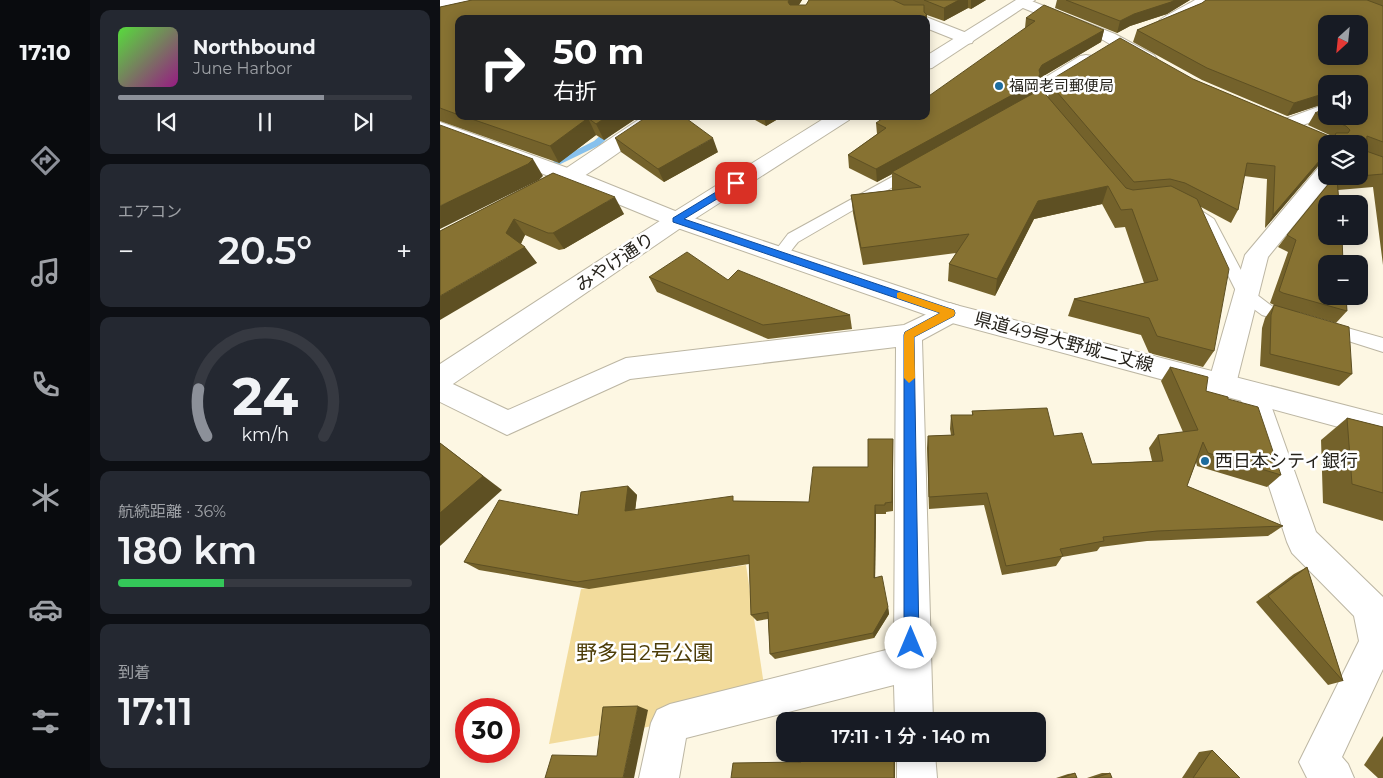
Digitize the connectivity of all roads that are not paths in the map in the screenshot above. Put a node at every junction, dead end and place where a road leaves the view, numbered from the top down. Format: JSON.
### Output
{"nodes":[{"id":1,"x":465,"y":0,"type":"edge"},
{"id":2,"x":1205,"y":0,"type":"edge"},
{"id":3,"x":1025,"y":2,"type":"edge"},
{"id":4,"x":440,"y":5,"type":"edge"},
{"id":5,"x":930,"y":24,"type":"edge"},
{"id":6,"x":1156,"y":25,"type":"edge"},
{"id":7,"x":1137,"y":31,"type":"edge"},
{"id":8,"x":966,"y":39,"type":"junction"},
{"id":9,"x":1116,"y":42,"type":"junction"},
{"id":10,"x":930,"y":62,"type":"edge"},
{"id":11,"x":1164,"y":68,"type":"edge"},
{"id":12,"x":1043,"y":91,"type":"edge"},
{"id":13,"x":1318,"y":112,"type":"edge"},
{"id":14,"x":650,"y":120,"type":"edge"},
{"id":15,"x":836,"y":120,"type":"edge"},
{"id":16,"x":440,"y":128,"type":"edge"},
{"id":17,"x":1313,"y":136,"type":"edge"},
{"id":18,"x":920,"y":165,"type":"edge"},
{"id":19,"x":555,"y":171,"type":"junction"},
{"id":20,"x":1318,"y":182,"type":"edge"},
{"id":21,"x":526,"y":198,"type":"edge"},
{"id":22,"x":1173,"y":200,"type":"edge"},
{"id":23,"x":676,"y":220,"type":"junction"},
{"id":24,"x":779,"y":255,"type":"junction"},
{"id":25,"x":1246,"y":295,"type":"junction"},
{"id":26,"x":950,"y":313,"type":"junction"},
{"id":27,"x":909,"y":335,"type":"junction"},
{"id":28,"x":1383,"y":345,"type":"edge"},
{"id":29,"x":440,"y":378,"type":"edge"},
{"id":30,"x":1222,"y":384,"type":"junction"},
{"id":31,"x":440,"y":389,"type":"edge"},
{"id":32,"x":1253,"y":394,"type":"junction"},
{"id":33,"x":1383,"y":427,"type":"edge"},
{"id":34,"x":912,"y":662,"type":"junction"},
{"id":35,"x":914,"y":712,"type":"edge"},
{"id":36,"x":916,"y":762,"type":"edge"},
{"id":37,"x":659,"y":778,"type":"edge"},
{"id":38,"x":917,"y":778,"type":"edge"},
{"id":39,"x":1334,"y":778,"type":"edge"}],
"edges":[{"from":1,"to":4,"type":"main road"},
{"from":2,"to":6,"type":"main road"},
{"from":3,"to":8,"type":"main road"},
{"from":3,"to":9,"type":"main road"},
{"from":5,"to":8,"type":"main road"},
{"from":7,"to":9,"type":"main road"},
{"from":8,"to":10,"type":"main road"},
{"from":9,"to":11,"type":"main road"},
{"from":9,"to":12,"type":"main road"},
{"from":13,"to":17,"type":"main road"},
{"from":14,"to":19,"type":"main road"},
{"from":15,"to":23,"type":"main road","name":"みやけ通り"},
{"from":16,"to":19,"type":"main road","name":"県道49号大野城二丈線"},
{"from":18,"to":24,"type":"lane"},
{"from":19,"to":21,"type":"main road"},
{"from":19,"to":23,"type":"main road","name":"県道49号大野城二丈線"},
{"from":20,"to":25,"type":"main road"},
{"from":22,"to":25,"type":"lane"},
{"from":23,"to":24,"type":"main road","name":"県道49号大野城二丈線"},
{"from":23,"to":29,"type":"main road","name":"みやけ通り"},
{"from":24,"to":26,"type":"main road","name":"県道49号大野城二丈線"},
{"from":25,"to":28,"type":"lane"},
{"from":25,"to":30,"type":"main road"},
{"from":26,"to":27,"type":"main road"},
{"from":26,"to":30,"type":"main road","name":"県道49号大野城二丈線"},
{"from":27,"to":31,"type":"main road"},
{"from":27,"to":34,"type":"main road"},
{"from":30,"to":32,"type":"main road","name":"県道49号大野城二丈線"},
{"from":32,"to":33,"type":"main road","name":"県道49号大野城二丈線"},
{"from":32,"to":39,"type":"main road"},
{"from":34,"to":35,"type":"main road"},
{"from":34,"to":37,"type":"main road"},
{"from":36,"to":38,"type":"main road"}]}
